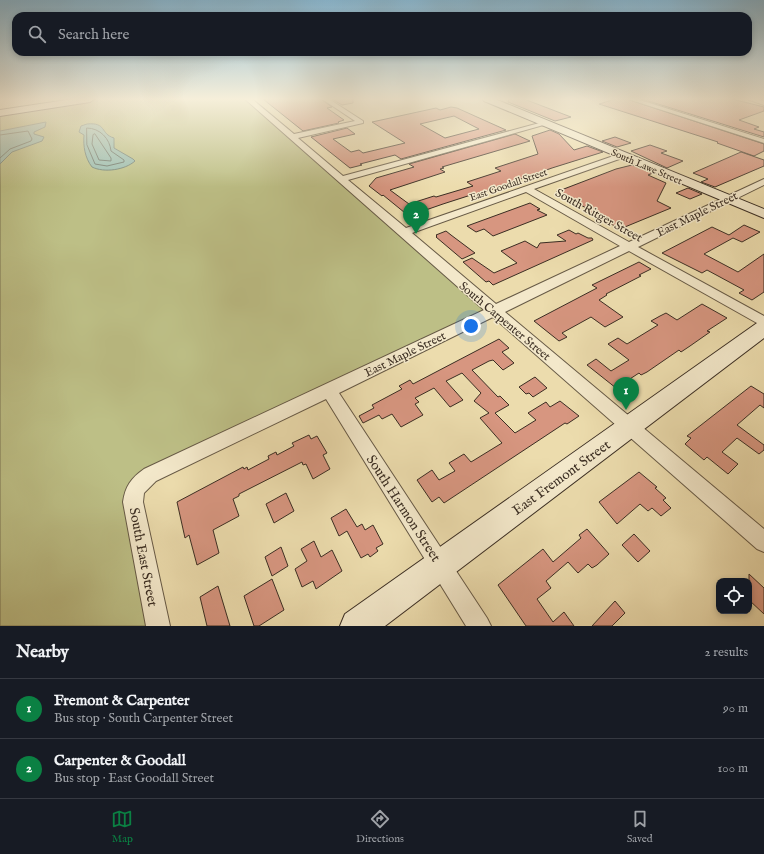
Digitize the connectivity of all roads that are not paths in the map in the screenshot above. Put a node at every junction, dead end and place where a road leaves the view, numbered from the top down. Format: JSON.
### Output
{"nodes":[{"id":1,"x":282,"y":128,"type":"edge"},
{"id":2,"x":332,"y":128,"type":"edge"},
{"id":3,"x":526,"y":128,"type":"edge"},
{"id":4,"x":558,"y":128,"type":"edge"},
{"id":5,"x":724,"y":128,"type":"edge"},
{"id":6,"x":292,"y":137,"type":"junction"},
{"id":7,"x":764,"y":141,"type":"edge"},
{"id":8,"x":622,"y":155,"type":"junction"},
{"id":9,"x":341,"y":179,"type":"junction"},
{"id":10,"x":764,"y":182,"type":"edge"},
{"id":11,"x":527,"y":189,"type":"junction"},
{"id":12,"x":728,"y":199,"type":"junction"},
{"id":13,"x":764,"y":214,"type":"edge"},
{"id":14,"x":402,"y":233,"type":"junction"},
{"id":15,"x":630,"y":247,"type":"junction"},
{"id":16,"x":494,"y":312,"type":"junction"},
{"id":17,"x":764,"y":322,"type":"edge"},
{"id":18,"x":764,"y":328,"type":"edge"},
{"id":19,"x":329,"y":391,"type":"junction"},
{"id":20,"x":630,"y":427,"type":"junction"},
{"id":21,"x":135,"y":488,"type":"joint"},
{"id":22,"x":764,"y":542,"type":"edge"},
{"id":23,"x":440,"y":565,"type":"junction"},
{"id":24,"x":158,"y":626,"type":"edge"},
{"id":25,"x":357,"y":626,"type":"edge"},
{"id":26,"x":479,"y":626,"type":"edge"}],
"edges":[{"from":1,"to":6,"type":"street","name":"South Carpenter Street"},
{"from":2,"to":6,"type":"street"},
{"from":3,"to":9,"type":"street"},
{"from":4,"to":8,"type":"main road","name":"South Lawe Street"},
{"from":5,"to":7,"type":"street"},
{"from":6,"to":9,"type":"street","name":"South Carpenter Street"},
{"from":8,"to":11,"type":"street","name":"East Goodall Street"},
{"from":8,"to":12,"type":"main road","name":"South Lawe Street"},
{"from":9,"to":14,"type":"street","name":"South Carpenter Street"},
{"from":10,"to":12,"type":"street","name":"East Maple Street"},
{"from":11,"to":14,"type":"street","name":"East Goodall Street"},
{"from":11,"to":15,"type":"street","name":"South Ritger Street"},
{"from":12,"to":13,"type":"main road","name":"South Lawe Street"},
{"from":12,"to":15,"type":"street","name":"East Maple Street"},
{"from":14,"to":16,"type":"street","name":"South Carpenter Street"},
{"from":15,"to":16,"type":"street","name":"East Maple Street"},
{"from":15,"to":17,"type":"street","name":"South Ritger Street"},
{"from":16,"to":19,"type":"street","name":"East Maple Street"},
{"from":16,"to":20,"type":"street","name":"South Carpenter Street"},
{"from":18,"to":20,"type":"main road","name":"East Fremont Street"},
{"from":19,"to":21,"type":"street","name":"East Maple Street"},
{"from":19,"to":23,"type":"street","name":"South Harmon Street"},
{"from":20,"to":22,"type":"street","name":"South Carpenter Street"},
{"from":20,"to":23,"type":"main road","name":"East Fremont Street"},
{"from":21,"to":24,"type":"street","name":"South East Street"},
{"from":23,"to":25,"type":"main road","name":"East Fremont Street"},
{"from":23,"to":26,"type":"street","name":"South Harmon Street"}]}
